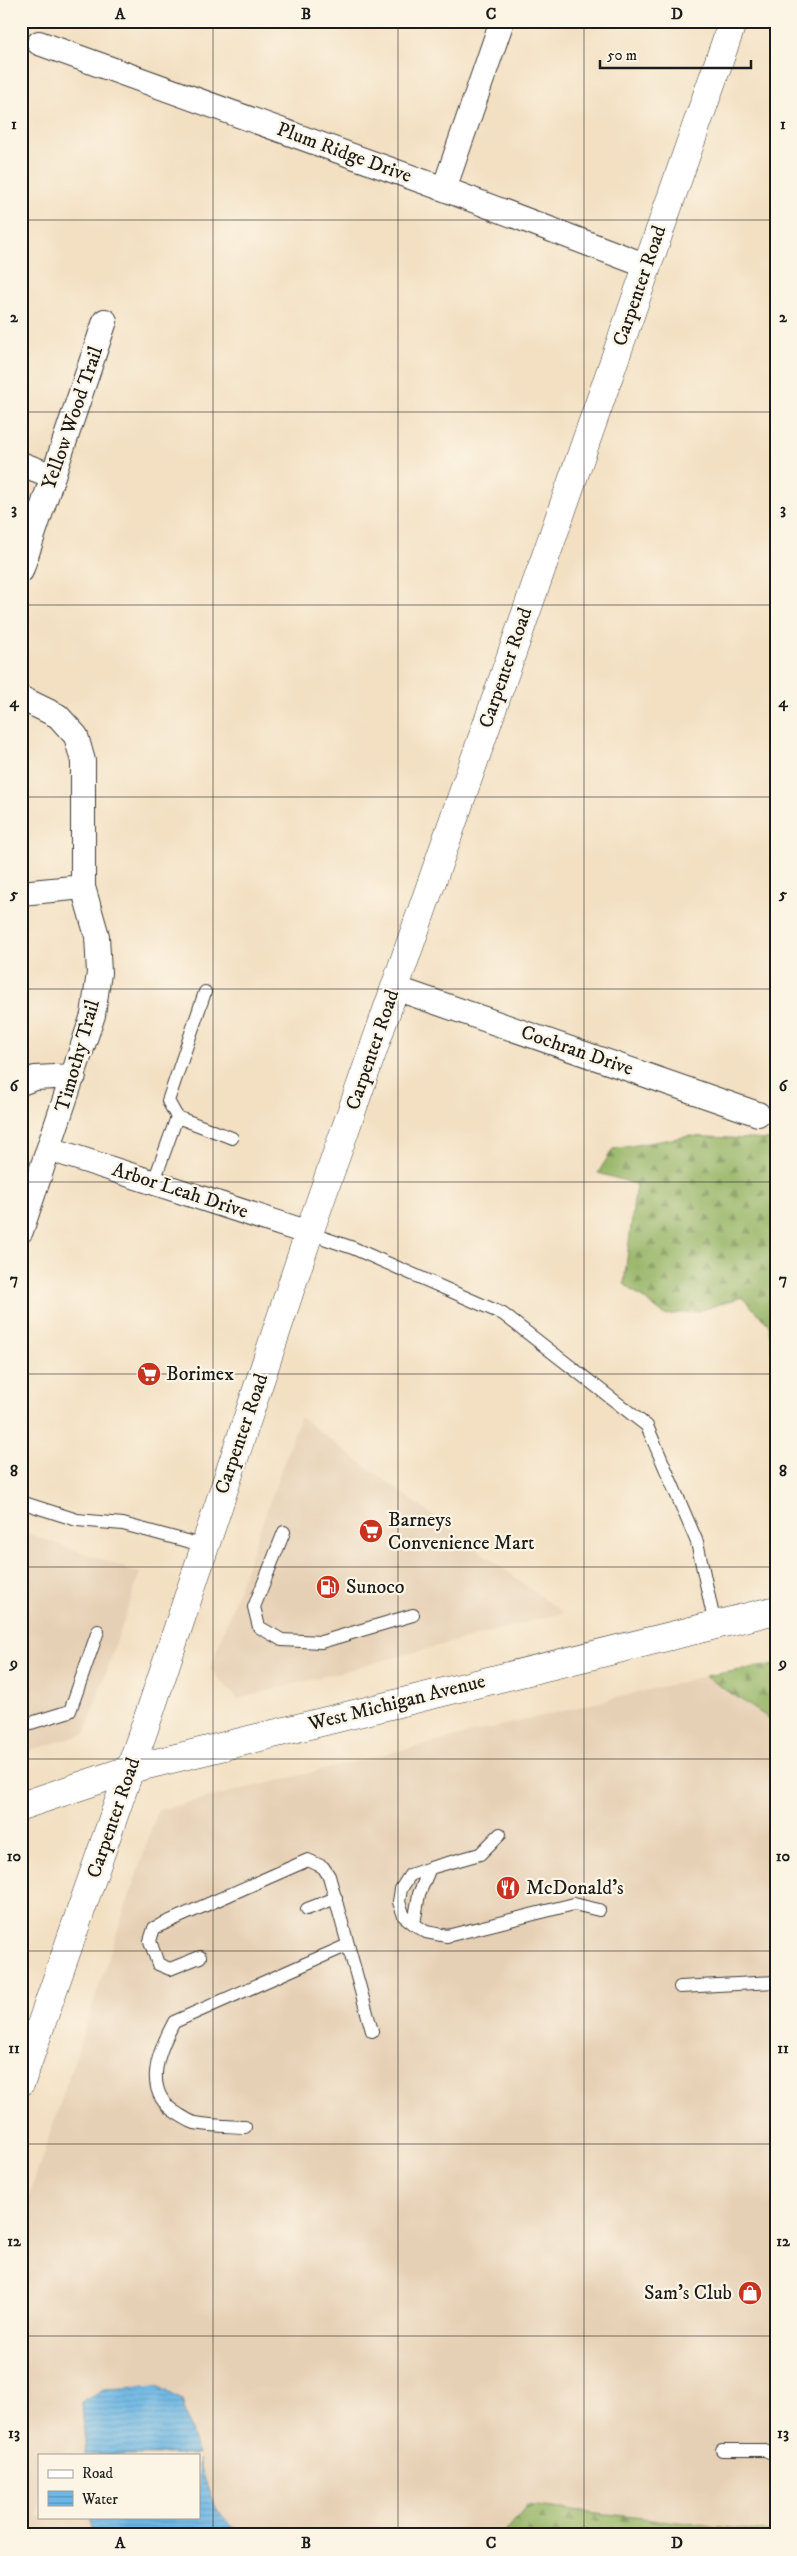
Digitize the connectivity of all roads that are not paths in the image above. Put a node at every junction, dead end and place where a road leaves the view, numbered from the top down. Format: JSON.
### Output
{"nodes":[{"id":1,"x":502,"y":21,"type":"edge"},
{"id":2,"x":733,"y":21,"type":"edge"},
{"id":3,"x":39,"y":43,"type":"dead end"},
{"id":4,"x":444,"y":190,"type":"junction"},
{"id":5,"x":647,"y":266,"type":"junction"},
{"id":6,"x":105,"y":322,"type":"dead end"},
{"id":7,"x":21,"y":464,"type":"edge"},
{"id":8,"x":53,"y":476,"type":"junction"},
{"id":9,"x":21,"y":571,"type":"edge"},
{"id":10,"x":21,"y":698,"type":"edge"},
{"id":11,"x":83,"y":887,"type":"junction"},
{"id":12,"x":21,"y":893,"type":"edge"},
{"id":13,"x":395,"y":988,"type":"junction"},
{"id":14,"x":206,"y":992,"type":"dead end"},
{"id":15,"x":74,"y":1076,"type":"junction"},
{"id":16,"x":21,"y":1083,"type":"edge"},
{"id":17,"x":758,"y":1114,"type":"dead end"},
{"id":18,"x":177,"y":1117,"type":"junction"},
{"id":19,"x":232,"y":1138,"type":"dead end"},
{"id":20,"x":50,"y":1148,"type":"junction"},
{"id":21,"x":154,"y":1181,"type":"junction"},
{"id":22,"x":26,"y":1205,"type":"edge"},
{"id":23,"x":21,"y":1231,"type":"edge"},
{"id":24,"x":309,"y":1233,"type":"junction"},
{"id":25,"x":21,"y":1502,"type":"edge"},
{"id":26,"x":284,"y":1532,"type":"dead end"},
{"id":27,"x":205,"y":1546,"type":"junction"},
{"id":28,"x":776,"y":1610,"type":"edge"},
{"id":29,"x":413,"y":1615,"type":"dead end"},
{"id":30,"x":715,"y":1625,"type":"junction"},
{"id":31,"x":98,"y":1631,"type":"dead end"},
{"id":32,"x":21,"y":1726,"type":"edge"},
{"id":33,"x":131,"y":1768,"type":"junction"},
{"id":34,"x":21,"y":1806,"type":"edge"},
{"id":35,"x":500,"y":1834,"type":"dead end"},
{"id":36,"x":430,"y":1868,"type":"junction"},
{"id":37,"x":336,"y":1898,"type":"junction"},
{"id":38,"x":307,"y":1909,"type":"dead end"},
{"id":39,"x":599,"y":1910,"type":"dead end"},
{"id":40,"x":414,"y":1924,"type":"junction"},
{"id":41,"x":348,"y":1945,"type":"junction"},
{"id":42,"x":200,"y":1957,"type":"dead end"},
{"id":43,"x":776,"y":1982,"type":"edge"},
{"id":44,"x":680,"y":1987,"type":"dead end"},
{"id":45,"x":372,"y":2031,"type":"dead end"},
{"id":46,"x":21,"y":2082,"type":"edge"},
{"id":47,"x":245,"y":2127,"type":"dead end"},
{"id":48,"x":722,"y":2450,"type":"dead end"},
{"id":49,"x":776,"y":2455,"type":"edge"}],
"edges":[{"from":1,"to":4,"type":"street"},
{"from":2,"to":5,"type":"main road","name":"Carpenter Road"},
{"from":3,"to":4,"type":"street","name":"Plum Ridge Drive"},
{"from":4,"to":5,"type":"street","name":"Plum Ridge Drive"},
{"from":5,"to":13,"type":"main road","name":"Carpenter Road"},
{"from":6,"to":8,"type":"street","name":"Yellow Wood Trail"},
{"from":7,"to":8,"type":"street"},
{"from":8,"to":9,"type":"street","name":"Yellow Wood Trail"},
{"from":10,"to":11,"type":"street","name":"Timothy Trail"},
{"from":11,"to":12,"type":"street"},
{"from":11,"to":15,"type":"street","name":"Timothy Trail"},
{"from":13,"to":17,"type":"street","name":"Cochran Drive"},
{"from":13,"to":24,"type":"main road","name":"Carpenter Road"},
{"from":14,"to":18,"type":"lane"},
{"from":15,"to":16,"type":"street"},
{"from":15,"to":20,"type":"street","name":"Timothy Trail"},
{"from":18,"to":19,"type":"lane"},
{"from":18,"to":21,"type":"lane"},
{"from":20,"to":21,"type":"street","name":"Arbor Leah Drive"},
{"from":20,"to":22,"type":"street","name":"Timothy Trail"},
{"from":21,"to":24,"type":"street","name":"Arbor Leah Drive"},
{"from":22,"to":23,"type":"street","name":"Timothy Trail"},
{"from":24,"to":27,"type":"main road","name":"Carpenter Road"},
{"from":24,"to":30,"type":"lane"},
{"from":25,"to":27,"type":"lane"},
{"from":26,"to":29,"type":"lane"},
{"from":27,"to":33,"type":"main road","name":"Carpenter Road"},
{"from":28,"to":30,"type":"main road","name":"West Michigan Avenue"},
{"from":30,"to":33,"type":"main road","name":"West Michigan Avenue"},
{"from":31,"to":32,"type":"lane"},
{"from":33,"to":34,"type":"main road","name":"West Michigan Avenue"},
{"from":33,"to":46,"type":"main road","name":"Carpenter Road"},
{"from":35,"to":36,"type":"lane"},
{"from":36,"to":40,"type":"lane"},
{"from":36,"to":40,"type":"lane"},
{"from":37,"to":38,"type":"lane"},
{"from":37,"to":41,"type":"lane"},
{"from":37,"to":42,"type":"lane"},
{"from":39,"to":40,"type":"lane"},
{"from":41,"to":45,"type":"lane"},
{"from":41,"to":47,"type":"lane"},
{"from":43,"to":44,"type":"lane"},
{"from":48,"to":49,"type":"lane"}]}
